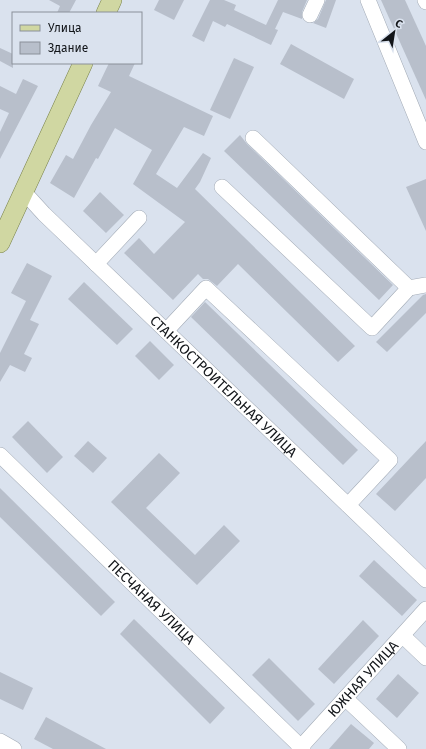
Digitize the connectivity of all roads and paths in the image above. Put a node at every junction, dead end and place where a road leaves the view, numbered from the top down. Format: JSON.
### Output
{"nodes":[{"id":1,"x":112,"y":0,"type":"edge"},
{"id":2,"x":317,"y":0,"type":"edge"},
{"id":3,"x":368,"y":0,"type":"edge"},
{"id":4,"x":106,"y":12,"type":"edge"},
{"id":5,"x":310,"y":15,"type":"dead end"},
{"id":6,"x":83,"y":64,"type":"edge"},
{"id":7,"x":253,"y":138,"type":"dead end"},
{"id":8,"x":426,"y":142,"type":"edge"},
{"id":9,"x":222,"y":187,"type":"dead end"},
{"id":10,"x":23,"y":191,"type":"junction"},
{"id":11,"x":139,"y":218,"type":"dead end"},
{"id":12,"x":4,"y":221,"type":"edge"},
{"id":13,"x":0,"y":243,"type":"edge"},
{"id":14,"x":96,"y":264,"type":"junction"},
{"id":15,"x":426,"y":285,"type":"edge"},
{"id":16,"x":409,"y":288,"type":"junction"},
{"id":17,"x":166,"y":331,"type":"junction"},
{"id":18,"x":0,"y":455,"type":"edge"},
{"id":19,"x":348,"y":505,"type":"junction"},
{"id":20,"x":426,"y":580,"type":"edge"},
{"id":21,"x":426,"y":609,"type":"edge"},
{"id":22,"x":403,"y":636,"type":"junction"},
{"id":23,"x":426,"y":658,"type":"edge"},
{"id":24,"x":345,"y":698,"type":"junction"},
{"id":25,"x":0,"y":741,"type":"edge"},
{"id":26,"x":301,"y":748,"type":"edge"},
{"id":27,"x":14,"y":749,"type":"edge"},
{"id":28,"x":399,"y":749,"type":"edge"}],
"edges":[{"from":1,"to":4,"type":"main road"},
{"from":2,"to":5,"type":"street"},
{"from":3,"to":8,"type":"street"},
{"from":6,"to":10,"type":"main road"},
{"from":7,"to":16,"type":"street"},
{"from":9,"to":16,"type":"street"},
{"from":10,"to":12,"type":"main road"},
{"from":10,"to":14,"type":"street","name":"СТАНКОСТРОИТЕЛЬНАЯ УЛИЦА"},
{"from":11,"to":14,"type":"street"},
{"from":12,"to":13,"type":"main road"},
{"from":14,"to":17,"type":"street","name":"СТАНКОСТРОИТЕЛЬНАЯ УЛИЦА"},
{"from":15,"to":16,"type":"street"},
{"from":17,"to":19,"type":"street","name":"СТАНКОСТРОИТЕЛЬНАЯ УЛИЦА"},
{"from":17,"to":19,"type":"street"},
{"from":18,"to":26,"type":"street","name":"ПЕСЧАНАЯ УЛИЦА"},
{"from":19,"to":20,"type":"street","name":"СТАНКОСТРОИТЕЛЬНАЯ УЛИЦА"},
{"from":21,"to":22,"type":"street","name":"ЮЖНАЯ УЛИЦА"},
{"from":22,"to":23,"type":"street"},
{"from":22,"to":24,"type":"street","name":"ЮЖНАЯ УЛИЦА"},
{"from":24,"to":26,"type":"street","name":"ЮЖНАЯ УЛИЦА"},
{"from":24,"to":28,"type":"street"},
{"from":25,"to":27,"type":"street"}]}
